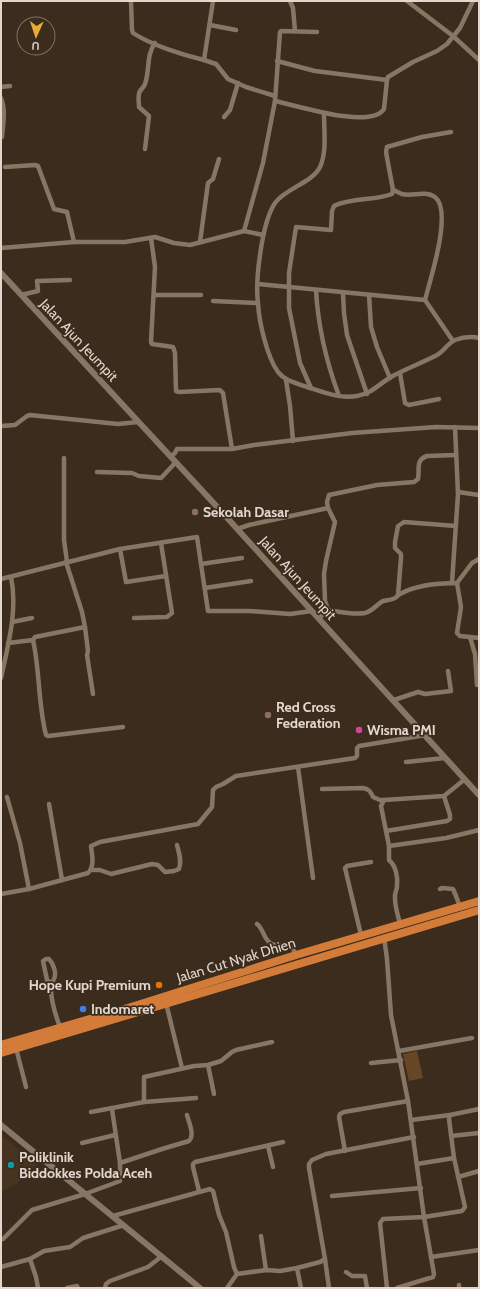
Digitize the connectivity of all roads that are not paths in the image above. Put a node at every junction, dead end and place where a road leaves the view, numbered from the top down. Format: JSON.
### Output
{"nodes":[{"id":1,"x":131,"y":1,"type":"edge"},
{"id":2,"x":213,"y":1,"type":"edge"},
{"id":3,"x":290,"y":1,"type":"edge"},
{"id":4,"x":407,"y":1,"type":"edge"},
{"id":5,"x":473,"y":1,"type":"edge"},
{"id":6,"x":210,"y":26,"type":"junction"},
{"id":7,"x":236,"y":30,"type":"dead end"},
{"id":8,"x":295,"y":31,"type":"junction"},
{"id":9,"x":317,"y":32,"type":"dead end"},
{"id":10,"x":454,"y":34,"type":"junction"},
{"id":11,"x":155,"y":44,"type":"junction"},
{"id":12,"x":204,"y":60,"type":"junction"},
{"id":13,"x":479,"y":60,"type":"edge"},
{"id":14,"x":277,"y":61,"type":"junction"},
{"id":15,"x":387,"y":80,"type":"junction"},
{"id":16,"x":238,"y":84,"type":"junction"},
{"id":17,"x":10,"y":86,"type":"dead end"},
{"id":18,"x":1,"y":87,"type":"edge"},
{"id":19,"x":1,"y":98,"type":"edge"},
{"id":20,"x":275,"y":98,"type":"junction"},
{"id":21,"x":324,"y":114,"type":"junction"},
{"id":22,"x":224,"y":116,"type":"dead end"},
{"id":23,"x":451,"y":132,"type":"dead end"},
{"id":24,"x":2,"y":137,"type":"edge"},
{"id":25,"x":145,"y":149,"type":"dead end"},
{"id":26,"x":219,"y":159,"type":"dead end"},
{"id":27,"x":5,"y":167,"type":"dead end"},
{"id":28,"x":393,"y":190,"type":"junction"},
{"id":29,"x":244,"y":232,"type":"junction"},
{"id":30,"x":263,"y":235,"type":"junction"},
{"id":31,"x":151,"y":238,"type":"junction"},
{"id":32,"x":74,"y":242,"type":"junction"},
{"id":33,"x":200,"y":242,"type":"junction"},
{"id":34,"x":1,"y":248,"type":"edge"},
{"id":35,"x":1,"y":273,"type":"edge"},
{"id":36,"x":70,"y":280,"type":"dead end"},
{"id":37,"x":258,"y":284,"type":"junction"},
{"id":38,"x":288,"y":287,"type":"junction"},
{"id":39,"x":316,"y":290,"type":"junction"},
{"id":40,"x":343,"y":293,"type":"junction"},
{"id":41,"x":21,"y":295,"type":"junction"},
{"id":42,"x":154,"y":295,"type":"junction"},
{"id":43,"x":369,"y":295,"type":"junction"},
{"id":44,"x":201,"y":296,"type":"dead end"},
{"id":45,"x":425,"y":300,"type":"junction"},
{"id":46,"x":213,"y":301,"type":"dead end"},
{"id":47,"x":258,"y":303,"type":"junction"},
{"id":48,"x":479,"y":338,"type":"edge"},
{"id":49,"x":453,"y":341,"type":"junction"},
{"id":50,"x":400,"y":373,"type":"junction"},
{"id":51,"x":390,"y":378,"type":"junction"},
{"id":52,"x":286,"y":380,"type":"junction"},
{"id":53,"x":311,"y":388,"type":"junction"},
{"id":54,"x":367,"y":394,"type":"junction"},
{"id":55,"x":339,"y":396,"type":"junction"},
{"id":56,"x":439,"y":399,"type":"dead end"},
{"id":57,"x":138,"y":422,"type":"junction"},
{"id":58,"x":1,"y":426,"type":"edge"},
{"id":59,"x":455,"y":427,"type":"junction"},
{"id":60,"x":479,"y":428,"type":"edge"},
{"id":61,"x":293,"y":441,"type":"junction"},
{"id":62,"x":232,"y":449,"type":"junction"},
{"id":63,"x":456,"y":455,"type":"junction"},
{"id":64,"x":171,"y":456,"type":"junction"},
{"id":65,"x":64,"y":458,"type":"dead end"},
{"id":66,"x":176,"y":462,"type":"junction"},
{"id":67,"x":97,"y":472,"type":"dead end"},
{"id":68,"x":458,"y":492,"type":"junction"},
{"id":69,"x":479,"y":495,"type":"edge"},
{"id":70,"x":328,"y":508,"type":"junction"},
{"id":71,"x":456,"y":526,"type":"junction"},
{"id":72,"x":237,"y":529,"type":"junction"},
{"id":73,"x":161,"y":543,"type":"junction"},
{"id":74,"x":120,"y":548,"type":"junction"},
{"id":75,"x":242,"y":558,"type":"dead end"},
{"id":76,"x":479,"y":559,"type":"edge"},
{"id":77,"x":67,"y":562,"type":"junction"},
{"id":78,"x":201,"y":564,"type":"junction"},
{"id":79,"x":11,"y":576,"type":"junction"},
{"id":80,"x":166,"y":576,"type":"junction"},
{"id":81,"x":1,"y":579,"type":"edge"},
{"id":82,"x":251,"y":581,"type":"dead end"},
{"id":83,"x":455,"y":583,"type":"junction"},
{"id":84,"x":205,"y":588,"type":"junction"},
{"id":85,"x":398,"y":595,"type":"junction"},
{"id":86,"x":328,"y":610,"type":"junction"},
{"id":87,"x":312,"y":611,"type":"junction"},
{"id":88,"x":32,"y":618,"type":"dead end"},
{"id":89,"x":134,"y":618,"type":"dead end"},
{"id":90,"x":319,"y":618,"type":"junction"},
{"id":91,"x":12,"y":622,"type":"junction"},
{"id":92,"x":85,"y":626,"type":"junction"},
{"id":93,"x":470,"y":637,"type":"junction"},
{"id":94,"x":479,"y":638,"type":"edge"},
{"id":95,"x":34,"y":640,"type":"junction"},
{"id":96,"x":8,"y":643,"type":"junction"},
{"id":97,"x":448,"y":671,"type":"dead end"},
{"id":98,"x":1,"y":678,"type":"edge"},
{"id":99,"x":477,"y":685,"type":"dead end"},
{"id":100,"x":93,"y":694,"type":"dead end"},
{"id":101,"x":394,"y":700,"type":"junction"},
{"id":102,"x":122,"y":727,"type":"dead end"},
{"id":103,"x":426,"y":735,"type":"junction"},
{"id":104,"x":445,"y":758,"type":"junction"},
{"id":105,"x":406,"y":762,"type":"dead end"},
{"id":106,"x":298,"y":767,"type":"junction"},
{"id":107,"x":465,"y":779,"type":"junction"},
{"id":108,"x":322,"y":789,"type":"dead end"},
{"id":109,"x":479,"y":795,"type":"edge"},
{"id":110,"x":444,"y":796,"type":"junction"},
{"id":111,"x":7,"y":797,"type":"dead end"},
{"id":112,"x":384,"y":800,"type":"junction"},
{"id":113,"x":49,"y":804,"type":"dead end"},
{"id":114,"x":479,"y":830,"type":"edge"},
{"id":115,"x":386,"y":831,"type":"junction"},
{"id":116,"x":177,"y":845,"type":"dead end"},
{"id":117,"x":389,"y":846,"type":"junction"},
{"id":118,"x":371,"y":862,"type":"dead end"},
{"id":119,"x":92,"y":870,"type":"junction"},
{"id":120,"x":313,"y":878,"type":"dead end"},
{"id":121,"x":62,"y":880,"type":"junction"},
{"id":122,"x":29,"y":889,"type":"junction"},
{"id":123,"x":440,"y":890,"type":"dead end"},
{"id":124,"x":1,"y":894,"type":"edge"},
{"id":125,"x":479,"y":901,"type":"edge"},
{"id":126,"x":460,"y":907,"type":"junction"},
{"id":127,"x":479,"y":910,"type":"edge"},
{"id":128,"x":257,"y":924,"type":"dead end"},
{"id":129,"x":400,"y":924,"type":"junction"},
{"id":130,"x":383,"y":934,"type":"junction"},
{"id":131,"x":361,"y":935,"type":"junction"},
{"id":132,"x":296,"y":955,"type":"junction"},
{"id":133,"x":52,"y":983,"type":"junction"},
{"id":134,"x":166,"y":1003,"type":"junction"},
{"id":135,"x":60,"y":1027,"type":"junction"},
{"id":136,"x":472,"y":1038,"type":"dead end"},
{"id":137,"x":272,"y":1042,"type":"dead end"},
{"id":138,"x":1,"y":1045,"type":"edge"},
{"id":139,"x":16,"y":1048,"type":"junction"},
{"id":140,"x":399,"y":1051,"type":"junction"},
{"id":141,"x":1,"y":1053,"type":"edge"},
{"id":142,"x":400,"y":1060,"type":"junction"},
{"id":143,"x":371,"y":1063,"type":"dead end"},
{"id":144,"x":208,"y":1065,"type":"junction"},
{"id":145,"x":182,"y":1068,"type":"junction"},
{"id":146,"x":26,"y":1087,"type":"dead end"},
{"id":147,"x":214,"y":1094,"type":"dead end"},
{"id":148,"x":196,"y":1098,"type":"dead end"},
{"id":149,"x":408,"y":1101,"type":"junction"},
{"id":150,"x":144,"y":1102,"type":"junction"},
{"id":151,"x":112,"y":1109,"type":"junction"},
{"id":152,"x":479,"y":1109,"type":"edge"},
{"id":153,"x":91,"y":1112,"type":"dead end"},
{"id":154,"x":187,"y":1115,"type":"dead end"},
{"id":155,"x":450,"y":1115,"type":"junction"},
{"id":156,"x":411,"y":1120,"type":"junction"},
{"id":157,"x":1,"y":1125,"type":"edge"},
{"id":158,"x":479,"y":1133,"type":"edge"},
{"id":159,"x":115,"y":1135,"type":"junction"},
{"id":160,"x":451,"y":1136,"type":"junction"},
{"id":161,"x":414,"y":1138,"type":"junction"},
{"id":162,"x":283,"y":1142,"type":"dead end"},
{"id":163,"x":82,"y":1143,"type":"dead end"},
{"id":164,"x":268,"y":1146,"type":"junction"},
{"id":165,"x":345,"y":1151,"type":"junction"},
{"id":166,"x":454,"y":1158,"type":"junction"},
{"id":167,"x":120,"y":1163,"type":"junction"},
{"id":168,"x":417,"y":1164,"type":"junction"},
{"id":169,"x":273,"y":1167,"type":"dead end"},
{"id":170,"x":479,"y":1171,"type":"edge"},
{"id":171,"x":458,"y":1177,"type":"junction"},
{"id":172,"x":421,"y":1188,"type":"junction"},
{"id":173,"x":199,"y":1191,"type":"junction"},
{"id":174,"x":85,"y":1194,"type":"junction"},
{"id":175,"x":332,"y":1196,"type":"dead end"},
{"id":176,"x":113,"y":1216,"type":"junction"},
{"id":177,"x":424,"y":1217,"type":"junction"},
{"id":178,"x":124,"y":1225,"type":"junction"},
{"id":179,"x":261,"y":1236,"type":"dead end"},
{"id":180,"x":3,"y":1239,"type":"dead end"},
{"id":181,"x":479,"y":1250,"type":"edge"},
{"id":182,"x":162,"y":1256,"type":"junction"},
{"id":183,"x":432,"y":1257,"type":"junction"},
{"id":184,"x":30,"y":1259,"type":"junction"},
{"id":185,"x":325,"y":1259,"type":"junction"},
{"id":186,"x":1,"y":1267,"type":"edge"},
{"id":187,"x":297,"y":1268,"type":"junction"},
{"id":188,"x":266,"y":1270,"type":"junction"},
{"id":189,"x":346,"y":1272,"type":"dead end"},
{"id":190,"x":238,"y":1274,"type":"junction"},
{"id":191,"x":38,"y":1288,"type":"edge"},
{"id":192,"x":67,"y":1288,"type":"edge"},
{"id":193,"x":78,"y":1288,"type":"edge"},
{"id":194,"x":105,"y":1288,"type":"edge"},
{"id":195,"x":200,"y":1288,"type":"edge"},
{"id":196,"x":227,"y":1288,"type":"edge"},
{"id":197,"x":301,"y":1288,"type":"edge"},
{"id":198,"x":329,"y":1288,"type":"edge"},
{"id":199,"x":367,"y":1288,"type":"edge"},
{"id":200,"x":386,"y":1288,"type":"edge"},
{"id":201,"x":397,"y":1288,"type":"edge"}],
"edges":[{"from":1,"to":11,"type":"street"},
{"from":2,"to":6,"type":"street"},
{"from":3,"to":8,"type":"street"},
{"from":4,"to":10,"type":"street"},
{"from":5,"to":10,"type":"street"},
{"from":6,"to":7,"type":"street"},
{"from":6,"to":12,"type":"street"},
{"from":8,"to":9,"type":"street"},
{"from":8,"to":14,"type":"street"},
{"from":10,"to":13,"type":"street"},
{"from":10,"to":15,"type":"street"},
{"from":11,"to":12,"type":"street"},
{"from":11,"to":25,"type":"street"},
{"from":12,"to":16,"type":"street"},
{"from":14,"to":15,"type":"street"},
{"from":14,"to":20,"type":"street"},
{"from":15,"to":21,"type":"street"},
{"from":16,"to":20,"type":"street"},
{"from":16,"to":22,"type":"street"},
{"from":17,"to":18,"type":"street"},
{"from":19,"to":24,"type":"street"},
{"from":20,"to":21,"type":"street"},
{"from":20,"to":29,"type":"street"},
{"from":21,"to":30,"type":"street"},
{"from":23,"to":28,"type":"street"},
{"from":26,"to":33,"type":"street"},
{"from":27,"to":32,"type":"street"},
{"from":28,"to":38,"type":"street"},
{"from":28,"to":45,"type":"street"},
{"from":29,"to":30,"type":"street"},
{"from":29,"to":33,"type":"street"},
{"from":30,"to":37,"type":"street"},
{"from":31,"to":32,"type":"street"},
{"from":31,"to":33,"type":"street"},
{"from":31,"to":42,"type":"street"},
{"from":32,"to":34,"type":"street"},
{"from":35,"to":41,"type":"street","name":"Jalan Ajun Jeumpit"},
{"from":36,"to":41,"type":"street"},
{"from":37,"to":38,"type":"street"},
{"from":37,"to":47,"type":"street"},
{"from":38,"to":39,"type":"street"},
{"from":38,"to":53,"type":"street"},
{"from":39,"to":40,"type":"street"},
{"from":39,"to":55,"type":"street"},
{"from":40,"to":43,"type":"street"},
{"from":40,"to":54,"type":"street"},
{"from":41,"to":57,"type":"street","name":"Jalan Ajun Jeumpit"},
{"from":42,"to":44,"type":"street"},
{"from":42,"to":62,"type":"street"},
{"from":43,"to":45,"type":"street"},
{"from":43,"to":51,"type":"street"},
{"from":45,"to":49,"type":"street"},
{"from":46,"to":47,"type":"street"},
{"from":47,"to":52,"type":"street"},
{"from":48,"to":49,"type":"street"},
{"from":49,"to":50,"type":"street"},
{"from":50,"to":51,"type":"street"},
{"from":50,"to":56,"type":"street"},
{"from":51,"to":54,"type":"street"},
{"from":52,"to":53,"type":"street"},
{"from":52,"to":61,"type":"street"},
{"from":53,"to":55,"type":"street"},
{"from":54,"to":55,"type":"street"},
{"from":57,"to":58,"type":"street"},
{"from":57,"to":64,"type":"street","name":"Jalan Ajun Jeumpit"},
{"from":59,"to":60,"type":"street"},
{"from":59,"to":61,"type":"street"},
{"from":59,"to":63,"type":"street"},
{"from":61,"to":62,"type":"street"},
{"from":62,"to":64,"type":"street"},
{"from":63,"to":68,"type":"street"},
{"from":63,"to":70,"type":"street"},
{"from":64,"to":66,"type":"street","name":"Jalan Ajun Jeumpit"},
{"from":65,"to":77,"type":"street"},
{"from":66,"to":67,"type":"street"},
{"from":66,"to":72,"type":"street","name":"Jalan Ajun Jeumpit"},
{"from":68,"to":69,"type":"street"},
{"from":68,"to":71,"type":"street"},
{"from":70,"to":72,"type":"street"},
{"from":70,"to":86,"type":"street"},
{"from":71,"to":83,"type":"street"},
{"from":71,"to":85,"type":"street"},
{"from":72,"to":87,"type":"street","name":"Jalan Ajun Jeumpit"},
{"from":73,"to":74,"type":"street"},
{"from":73,"to":78,"type":"street"},
{"from":73,"to":80,"type":"street"},
{"from":74,"to":77,"type":"street"},
{"from":74,"to":80,"type":"street"},
{"from":75,"to":78,"type":"street"},
{"from":76,"to":83,"type":"street"},
{"from":77,"to":79,"type":"street"},
{"from":77,"to":92,"type":"street"},
{"from":78,"to":84,"type":"street"},
{"from":79,"to":81,"type":"street"},
{"from":79,"to":91,"type":"street"},
{"from":80,"to":89,"type":"street"},
{"from":82,"to":84,"type":"street"},
{"from":83,"to":85,"type":"street"},
{"from":83,"to":93,"type":"street"},
{"from":84,"to":87,"type":"street"},
{"from":85,"to":86,"type":"street"},
{"from":86,"to":90,"type":"street"},
{"from":87,"to":90,"type":"street","name":"Jalan Ajun Jeumpit"},
{"from":88,"to":91,"type":"street"},
{"from":90,"to":101,"type":"street","name":"Jalan Ajun Jeumpit"},
{"from":91,"to":96,"type":"street"},
{"from":92,"to":95,"type":"street"},
{"from":92,"to":100,"type":"street"},
{"from":93,"to":94,"type":"street"},
{"from":93,"to":99,"type":"street"},
{"from":95,"to":96,"type":"street"},
{"from":95,"to":102,"type":"street"},
{"from":96,"to":98,"type":"street"},
{"from":97,"to":101,"type":"street"},
{"from":101,"to":103,"type":"street","name":"Jalan Ajun Jeumpit"},
{"from":103,"to":104,"type":"street","name":"Jalan Ajun Jeumpit"},
{"from":103,"to":106,"type":"street"},
{"from":104,"to":105,"type":"street"},
{"from":104,"to":107,"type":"street","name":"Jalan Ajun Jeumpit"},
{"from":106,"to":119,"type":"street"},
{"from":106,"to":120,"type":"street"},
{"from":107,"to":109,"type":"street","name":"Jalan Ajun Jeumpit"},
{"from":107,"to":110,"type":"street"},
{"from":108,"to":112,"type":"street"},
{"from":110,"to":112,"type":"street"},
{"from":110,"to":115,"type":"street"},
{"from":111,"to":122,"type":"street"},
{"from":112,"to":115,"type":"street"},
{"from":113,"to":121,"type":"street"},
{"from":114,"to":117,"type":"street"},
{"from":115,"to":117,"type":"street"},
{"from":116,"to":119,"type":"street"},
{"from":117,"to":129,"type":"street"},
{"from":118,"to":131,"type":"street"},
{"from":119,"to":121,"type":"street"},
{"from":121,"to":122,"type":"street"},
{"from":122,"to":124,"type":"street"},
{"from":123,"to":126,"type":"street"},
{"from":125,"to":126,"type":"highway","name":"Jalan Cut Nyak Dhien"},
{"from":126,"to":129,"type":"highway","name":"Jalan Cut Nyak Dhien"},
{"from":127,"to":130,"type":"highway","name":"Jalan Cut Nyak Dhien"},
{"from":128,"to":132,"type":"street"},
{"from":129,"to":130,"type":"highway","name":"Jalan Cut Nyak Dhien"},
{"from":130,"to":131,"type":"highway","name":"Jalan Cut Nyak Dhien"},
{"from":130,"to":134,"type":"highway","name":"Jalan Cut Nyak Dhien"},
{"from":130,"to":140,"type":"street"},
{"from":131,"to":132,"type":"highway","name":"Jalan Cut Nyak Dhien"},
{"from":132,"to":135,"type":"highway","name":"Jalan Cut Nyak Dhien"},
{"from":133,"to":133,"type":"street"},
{"from":133,"to":135,"type":"street"},
{"from":134,"to":139,"type":"highway","name":"Jalan Cut Nyak Dhien"},
{"from":134,"to":145,"type":"street"},
{"from":135,"to":138,"type":"highway","name":"Jalan Cut Nyak Dhien"},
{"from":136,"to":140,"type":"street"},
{"from":137,"to":144,"type":"street"},
{"from":139,"to":141,"type":"highway","name":"Jalan Cut Nyak Dhien"},
{"from":139,"to":146,"type":"street"},
{"from":140,"to":142,"type":"street"},
{"from":142,"to":143,"type":"street"},
{"from":142,"to":149,"type":"street"},
{"from":144,"to":145,"type":"street"},
{"from":144,"to":147,"type":"street"},
{"from":145,"to":150,"type":"street"},
{"from":148,"to":150,"type":"street"},
{"from":149,"to":156,"type":"street"},
{"from":149,"to":165,"type":"street"},
{"from":150,"to":151,"type":"street"},
{"from":151,"to":153,"type":"street"},
{"from":151,"to":159,"type":"street"},
{"from":152,"to":155,"type":"street"},
{"from":154,"to":167,"type":"street"},
{"from":155,"to":156,"type":"street"},
{"from":155,"to":160,"type":"street"},
{"from":156,"to":161,"type":"street"},
{"from":157,"to":174,"type":"street"},
{"from":158,"to":160,"type":"street"},
{"from":159,"to":163,"type":"street"},
{"from":159,"to":167,"type":"street"},
{"from":160,"to":166,"type":"street"},
{"from":161,"to":165,"type":"street"},
{"from":161,"to":168,"type":"street"},
{"from":162,"to":164,"type":"street"},
{"from":164,"to":169,"type":"street"},
{"from":164,"to":173,"type":"street"},
{"from":165,"to":185,"type":"street"},
{"from":166,"to":168,"type":"street"},
{"from":166,"to":171,"type":"street"},
{"from":167,"to":174,"type":"street"},
{"from":168,"to":172,"type":"street"},
{"from":170,"to":171,"type":"street"},
{"from":171,"to":177,"type":"street"},
{"from":172,"to":175,"type":"street"},
{"from":172,"to":177,"type":"street"},
{"from":173,"to":176,"type":"street"},
{"from":173,"to":190,"type":"street"},
{"from":174,"to":176,"type":"street"},
{"from":174,"to":180,"type":"street"},
{"from":176,"to":178,"type":"street"},
{"from":177,"to":183,"type":"street"},
{"from":177,"to":200,"type":"street"},
{"from":178,"to":182,"type":"street"},
{"from":178,"to":184,"type":"street"},
{"from":179,"to":188,"type":"street"},
{"from":181,"to":183,"type":"street"},
{"from":182,"to":194,"type":"street"},
{"from":182,"to":195,"type":"street"},
{"from":183,"to":201,"type":"street"},
{"from":184,"to":186,"type":"street"},
{"from":184,"to":191,"type":"street"},
{"from":185,"to":187,"type":"street"},
{"from":185,"to":198,"type":"street"},
{"from":187,"to":188,"type":"street"},
{"from":187,"to":197,"type":"street"},
{"from":188,"to":190,"type":"street"},
{"from":189,"to":199,"type":"street"},
{"from":190,"to":196,"type":"street"},
{"from":192,"to":193,"type":"street"}]}
